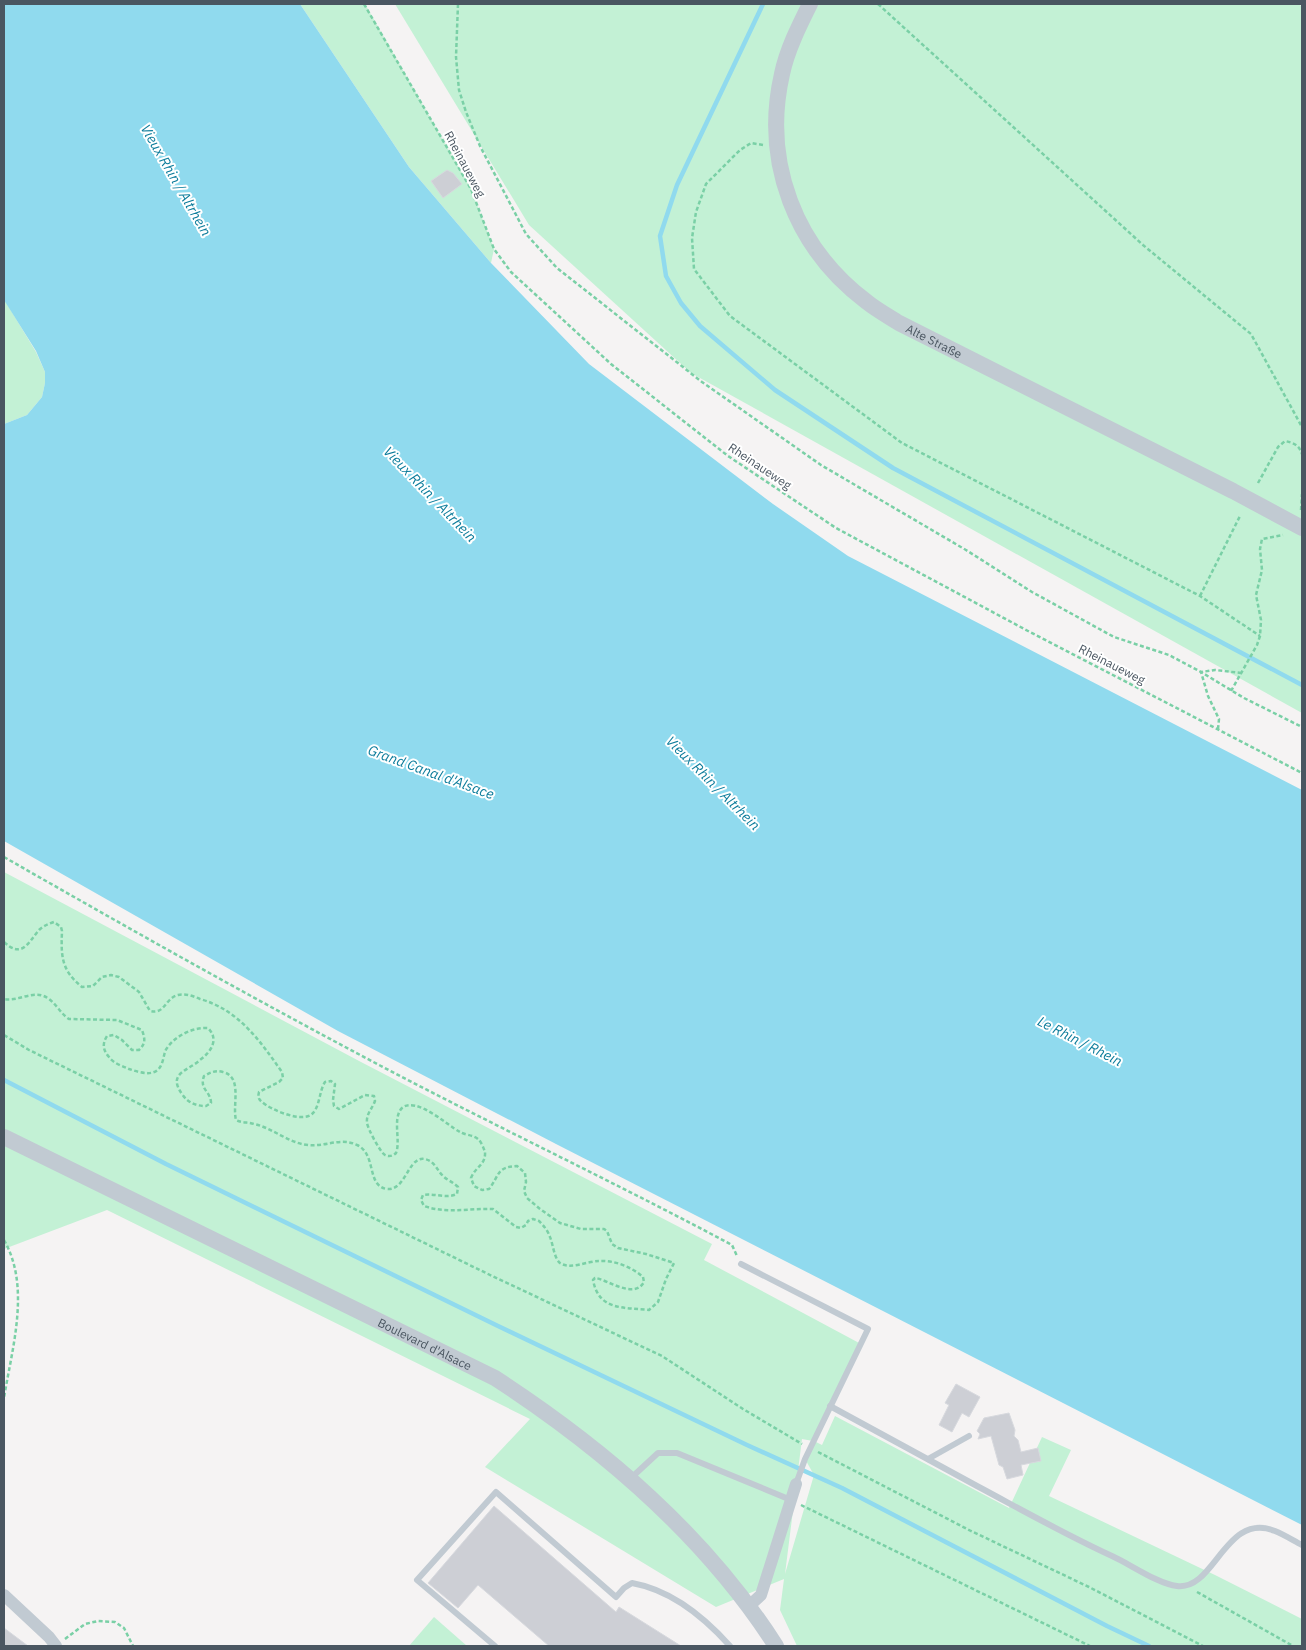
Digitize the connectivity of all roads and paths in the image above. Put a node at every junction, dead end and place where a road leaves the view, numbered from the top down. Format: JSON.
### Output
{"nodes":[{"id":1,"x":364,"y":4,"type":"edge"},
{"id":2,"x":458,"y":4,"type":"edge"},
{"id":3,"x":810,"y":4,"type":"edge"},
{"id":4,"x":878,"y":4,"type":"edge"},
{"id":5,"x":769,"y":143,"type":"junction"},
{"id":6,"x":1302,"y":427,"type":"edge"},
{"id":7,"x":1302,"y":454,"type":"edge"},
{"id":8,"x":1258,"y":482,"type":"dead end"},
{"id":9,"x":1302,"y":494,"type":"edge"},
{"id":10,"x":1300,"y":512,"type":"dead end"},
{"id":11,"x":1240,"y":516,"type":"dead end"},
{"id":12,"x":1302,"y":528,"type":"edge"},
{"id":13,"x":1280,"y":529,"type":"dead end"},
{"id":14,"x":1200,"y":596,"type":"junction"},
{"id":15,"x":1260,"y":636,"type":"junction"},
{"id":16,"x":1201,"y":672,"type":"junction"},
{"id":17,"x":1242,"y":673,"type":"junction"},
{"id":18,"x":1231,"y":691,"type":"junction"},
{"id":19,"x":1302,"y":726,"type":"edge"},
{"id":20,"x":1218,"y":729,"type":"junction"},
{"id":21,"x":1302,"y":772,"type":"edge"},
{"id":22,"x":4,"y":857,"type":"edge"},
{"id":23,"x":4,"y":942,"type":"edge"},
{"id":24,"x":4,"y":999,"type":"edge"},
{"id":25,"x":4,"y":1035,"type":"edge"},
{"id":26,"x":4,"y":1137,"type":"edge"},
{"id":27,"x":4,"y":1240,"type":"edge"},
{"id":28,"x":741,"y":1264,"type":"joint"},
{"id":29,"x":4,"y":1398,"type":"edge"},
{"id":30,"x":830,"y":1406,"type":"junction"},
{"id":31,"x":969,"y":1436,"type":"dead end"},
{"id":32,"x":810,"y":1448,"type":"junction"},
{"id":33,"x":928,"y":1459,"type":"junction"},
{"id":34,"x":630,"y":1479,"type":"junction"},
{"id":35,"x":796,"y":1484,"type":"joint"},
{"id":36,"x":791,"y":1500,"type":"junction"},
{"id":37,"x":1302,"y":1545,"type":"edge"},
{"id":38,"x":1186,"y":1586,"type":"junction"},
{"id":39,"x":4,"y":1595,"type":"edge"},
{"id":40,"x":749,"y":1606,"type":"junction"},
{"id":41,"x":56,"y":1646,"type":"edge"},
{"id":42,"x":133,"y":1646,"type":"edge"},
{"id":43,"x":495,"y":1646,"type":"edge"},
{"id":44,"x":730,"y":1646,"type":"edge"},
{"id":45,"x":776,"y":1646,"type":"edge"},
{"id":46,"x":1090,"y":1646,"type":"edge"},
{"id":47,"x":1203,"y":1646,"type":"edge"},
{"id":48,"x":1294,"y":1646,"type":"edge"}],
"edges":[{"from":1,"to":20,"type":"path","name":"Rheinaueweg"},
{"from":2,"to":16,"type":"path"},
{"from":3,"to":5,"type":"street","name":"Alte Straße"},
{"from":4,"to":6,"type":"path"},
{"from":5,"to":12,"type":"street","name":"Alte Straße"},
{"from":5,"to":14,"type":"path"},
{"from":7,"to":8,"type":"path"},
{"from":9,"to":10,"type":"path"},
{"from":11,"to":14,"type":"path"},
{"from":13,"to":15,"type":"path"},
{"from":14,"to":15,"type":"path"},
{"from":15,"to":17,"type":"path"},
{"from":16,"to":17,"type":"path"},
{"from":16,"to":18,"type":"path"},
{"from":16,"to":20,"type":"path"},
{"from":17,"to":18,"type":"path"},
{"from":18,"to":19,"type":"path"},
{"from":20,"to":21,"type":"path","name":"Rheinaueweg"},
{"from":22,"to":28,"type":"path"},
{"from":23,"to":24,"type":"path"},
{"from":25,"to":32,"type":"path"},
{"from":26,"to":34,"type":"street","name":"Boulevard d'Alsace"},
{"from":27,"to":29,"type":"path"},
{"from":28,"to":30,"type":"lane"},
{"from":30,"to":32,"type":"lane"},
{"from":30,"to":33,"type":"lane"},
{"from":31,"to":33,"type":"lane"},
{"from":32,"to":35,"type":"lane"},
{"from":32,"to":47,"type":"path"},
{"from":33,"to":38,"type":"lane"},
{"from":34,"to":36,"type":"lane"},
{"from":34,"to":40,"type":"street","name":"Boulevard d'Alsace"},
{"from":35,"to":36,"type":"street"},
{"from":36,"to":40,"type":"street"},
{"from":36,"to":46,"type":"path"},
{"from":37,"to":38,"type":"lane"},
{"from":38,"to":48,"type":"path"},
{"from":39,"to":41,"type":"street"},
{"from":40,"to":45,"type":"street","name":"Boulevard d'Alsace"},
{"from":41,"to":42,"type":"path"},
{"from":43,"to":44,"type":"lane"}]}
